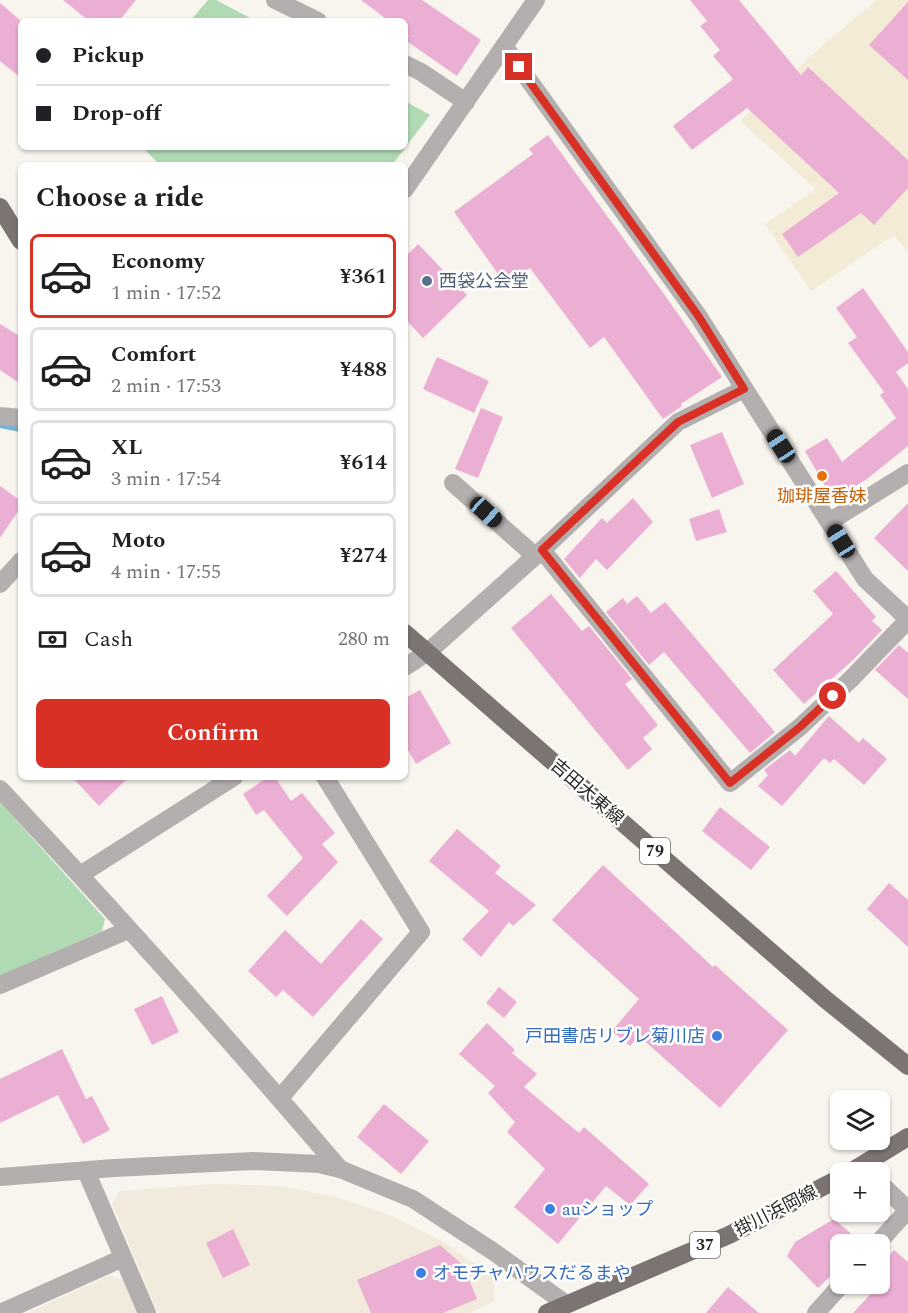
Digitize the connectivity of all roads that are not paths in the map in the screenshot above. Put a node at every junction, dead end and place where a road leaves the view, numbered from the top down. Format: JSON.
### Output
{"nodes":[{"id":1,"x":275,"y":0,"type":"edge"},
{"id":2,"x":536,"y":0,"type":"edge"},
{"id":3,"x":312,"y":18,"type":"edge"},
{"id":4,"x":505,"y":47,"type":"junction"},
{"id":5,"x":408,"y":66,"type":"edge"},
{"id":6,"x":466,"y":102,"type":"junction"},
{"id":7,"x":408,"y":185,"type":"edge"},
{"id":8,"x":0,"y":207,"type":"edge"},
{"id":9,"x":18,"y":236,"type":"edge"},
{"id":10,"x":744,"y":389,"type":"junction"},
{"id":11,"x":0,"y":416,"type":"edge"},
{"id":12,"x":18,"y":418,"type":"edge"},
{"id":13,"x":908,"y":473,"type":"edge"},
{"id":14,"x":453,"y":483,"type":"dead end"},
{"id":15,"x":829,"y":522,"type":"junction"},
{"id":16,"x":538,"y":553,"type":"junction"},
{"id":17,"x":18,"y":564,"type":"edge"},
{"id":18,"x":0,"y":584,"type":"edge"},
{"id":19,"x":908,"y":619,"type":"edge"},
{"id":20,"x":408,"y":635,"type":"edge"},
{"id":21,"x":428,"y":652,"type":"junction"},
{"id":22,"x":408,"y":665,"type":"edge"},
{"id":23,"x":229,"y":780,"type":"edge"},
{"id":24,"x":327,"y":780,"type":"edge"},
{"id":25,"x":0,"y":789,"type":"edge"},
{"id":26,"x":80,"y":875,"type":"junction"},
{"id":27,"x":128,"y":930,"type":"junction"},
{"id":28,"x":0,"y":985,"type":"edge"},
{"id":29,"x":908,"y":1066,"type":"edge"},
{"id":30,"x":280,"y":1098,"type":"junction"},
{"id":31,"x":908,"y":1137,"type":"edge"},
{"id":32,"x":873,"y":1162,"type":"edge"},
{"id":33,"x":340,"y":1169,"type":"junction"},
{"id":34,"x":86,"y":1171,"type":"junction"},
{"id":35,"x":0,"y":1177,"type":"edge"},
{"id":36,"x":830,"y":1183,"type":"edge"},
{"id":37,"x":890,"y":1193,"type":"edge"},
{"id":38,"x":886,"y":1234,"type":"edge"},
{"id":39,"x":123,"y":1258,"type":"junction"},
{"id":40,"x":833,"y":1294,"type":"edge"},
{"id":41,"x":572,"y":1309,"type":"edge"},
{"id":42,"x":0,"y":1313,"type":"edge"},
{"id":43,"x":147,"y":1313,"type":"edge"},
{"id":44,"x":547,"y":1313,"type":"edge"},
{"id":45,"x":816,"y":1313,"type":"edge"}],
"edges":[{"from":1,"to":3,"type":"street"},
{"from":2,"to":4,"type":"street"},
{"from":4,"to":6,"type":"street"},
{"from":4,"to":10,"type":"street"},
{"from":5,"to":6,"type":"street"},
{"from":6,"to":7,"type":"street"},
{"from":8,"to":9,"type":"main road"},
{"from":10,"to":15,"type":"street"},
{"from":10,"to":16,"type":"street"},
{"from":11,"to":12,"type":"street"},
{"from":13,"to":15,"type":"street"},
{"from":14,"to":16,"type":"street"},
{"from":15,"to":19,"type":"street"},
{"from":16,"to":19,"type":"street"},
{"from":16,"to":21,"type":"street"},
{"from":17,"to":18,"type":"street"},
{"from":20,"to":21,"type":"main road","name":"吉田大東線","number":"79"},
{"from":21,"to":22,"type":"street"},
{"from":21,"to":29,"type":"main road","name":"吉田大東線","number":"79"},
{"from":23,"to":26,"type":"street"},
{"from":24,"to":30,"type":"street"},
{"from":25,"to":26,"type":"street"},
{"from":26,"to":27,"type":"street"},
{"from":27,"to":28,"type":"street"},
{"from":27,"to":30,"type":"street"},
{"from":30,"to":33,"type":"street"},
{"from":31,"to":32,"type":"main road"},
{"from":33,"to":34,"type":"street"},
{"from":33,"to":41,"type":"street"},
{"from":34,"to":35,"type":"street"},
{"from":34,"to":39,"type":"street"},
{"from":36,"to":41,"type":"main road","name":"掛川浜岡線","number":"37"},
{"from":37,"to":38,"type":"street"},
{"from":39,"to":42,"type":"street"},
{"from":39,"to":43,"type":"street"},
{"from":40,"to":45,"type":"street"},
{"from":41,"to":44,"type":"main road","name":"掛川浜岡線","number":"37"}]}
